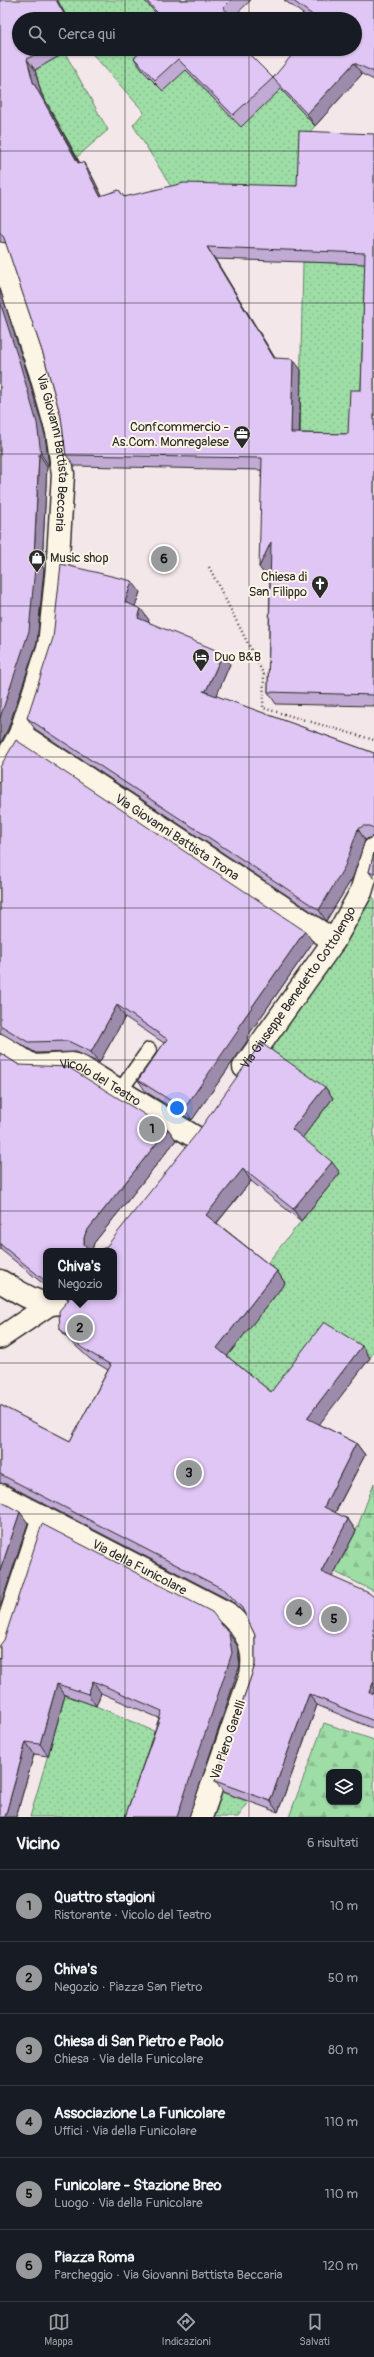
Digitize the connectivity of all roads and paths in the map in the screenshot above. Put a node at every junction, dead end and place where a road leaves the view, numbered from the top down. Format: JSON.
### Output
{"nodes":[{"id":1,"x":0,"y":253,"type":"edge"},
{"id":2,"x":209,"y":567,"type":"dead end"},
{"id":3,"x":20,"y":734,"type":"junction"},
{"id":4,"x":374,"y":740,"type":"edge"},
{"id":5,"x":0,"y":770,"type":"edge"},
{"id":6,"x":374,"y":850,"type":"edge"},
{"id":7,"x":334,"y":941,"type":"junction"},
{"id":8,"x":0,"y":1045,"type":"edge"},
{"id":9,"x":150,"y":1050,"type":"dead end"},
{"id":10,"x":234,"y":1081,"type":"edge"},
{"id":11,"x":120,"y":1091,"type":"junction"},
{"id":12,"x":208,"y":1118,"type":"edge"},
{"id":13,"x":0,"y":1281,"type":"edge"},
{"id":14,"x":43,"y":1294,"type":"edge"},
{"id":15,"x":61,"y":1300,"type":"edge"},
{"id":16,"x":0,"y":1338,"type":"edge"},
{"id":17,"x":0,"y":1495,"type":"edge"},
{"id":18,"x":43,"y":1517,"type":"junction"},
{"id":19,"x":0,"y":1647,"type":"edge"},
{"id":20,"x":253,"y":1663,"type":"joint"},
{"id":21,"x":201,"y":1817,"type":"edge"}],
"edges":[{"from":1,"to":3,"type":"street","name":"Via Giovanni Battista Beccaria"},
{"from":2,"to":4,"type":"path"},
{"from":3,"to":5,"type":"street","name":"Via Giovanni Battista Beccaria"},
{"from":3,"to":7,"type":"street","name":"Via Giovanni Battista Trona"},
{"from":6,"to":7,"type":"street","name":"Via Giuseppe Benedetto Cottolengo"},
{"from":7,"to":10,"type":"street","name":"Via Giuseppe Benedetto Cottolengo"},
{"from":8,"to":11,"type":"street","name":"Vicolo del Teatro"},
{"from":9,"to":11,"type":"lane"},
{"from":11,"to":12,"type":"street","name":"Vicolo del Teatro"},
{"from":13,"to":14,"type":"street"},
{"from":15,"to":16,"type":"street"},
{"from":17,"to":18,"type":"street","name":"Via della Funicolare"},
{"from":18,"to":19,"type":"street"},
{"from":18,"to":20,"type":"street","name":"Via della Funicolare"},
{"from":20,"to":21,"type":"street","name":"Via Piero Garelli"}]}
